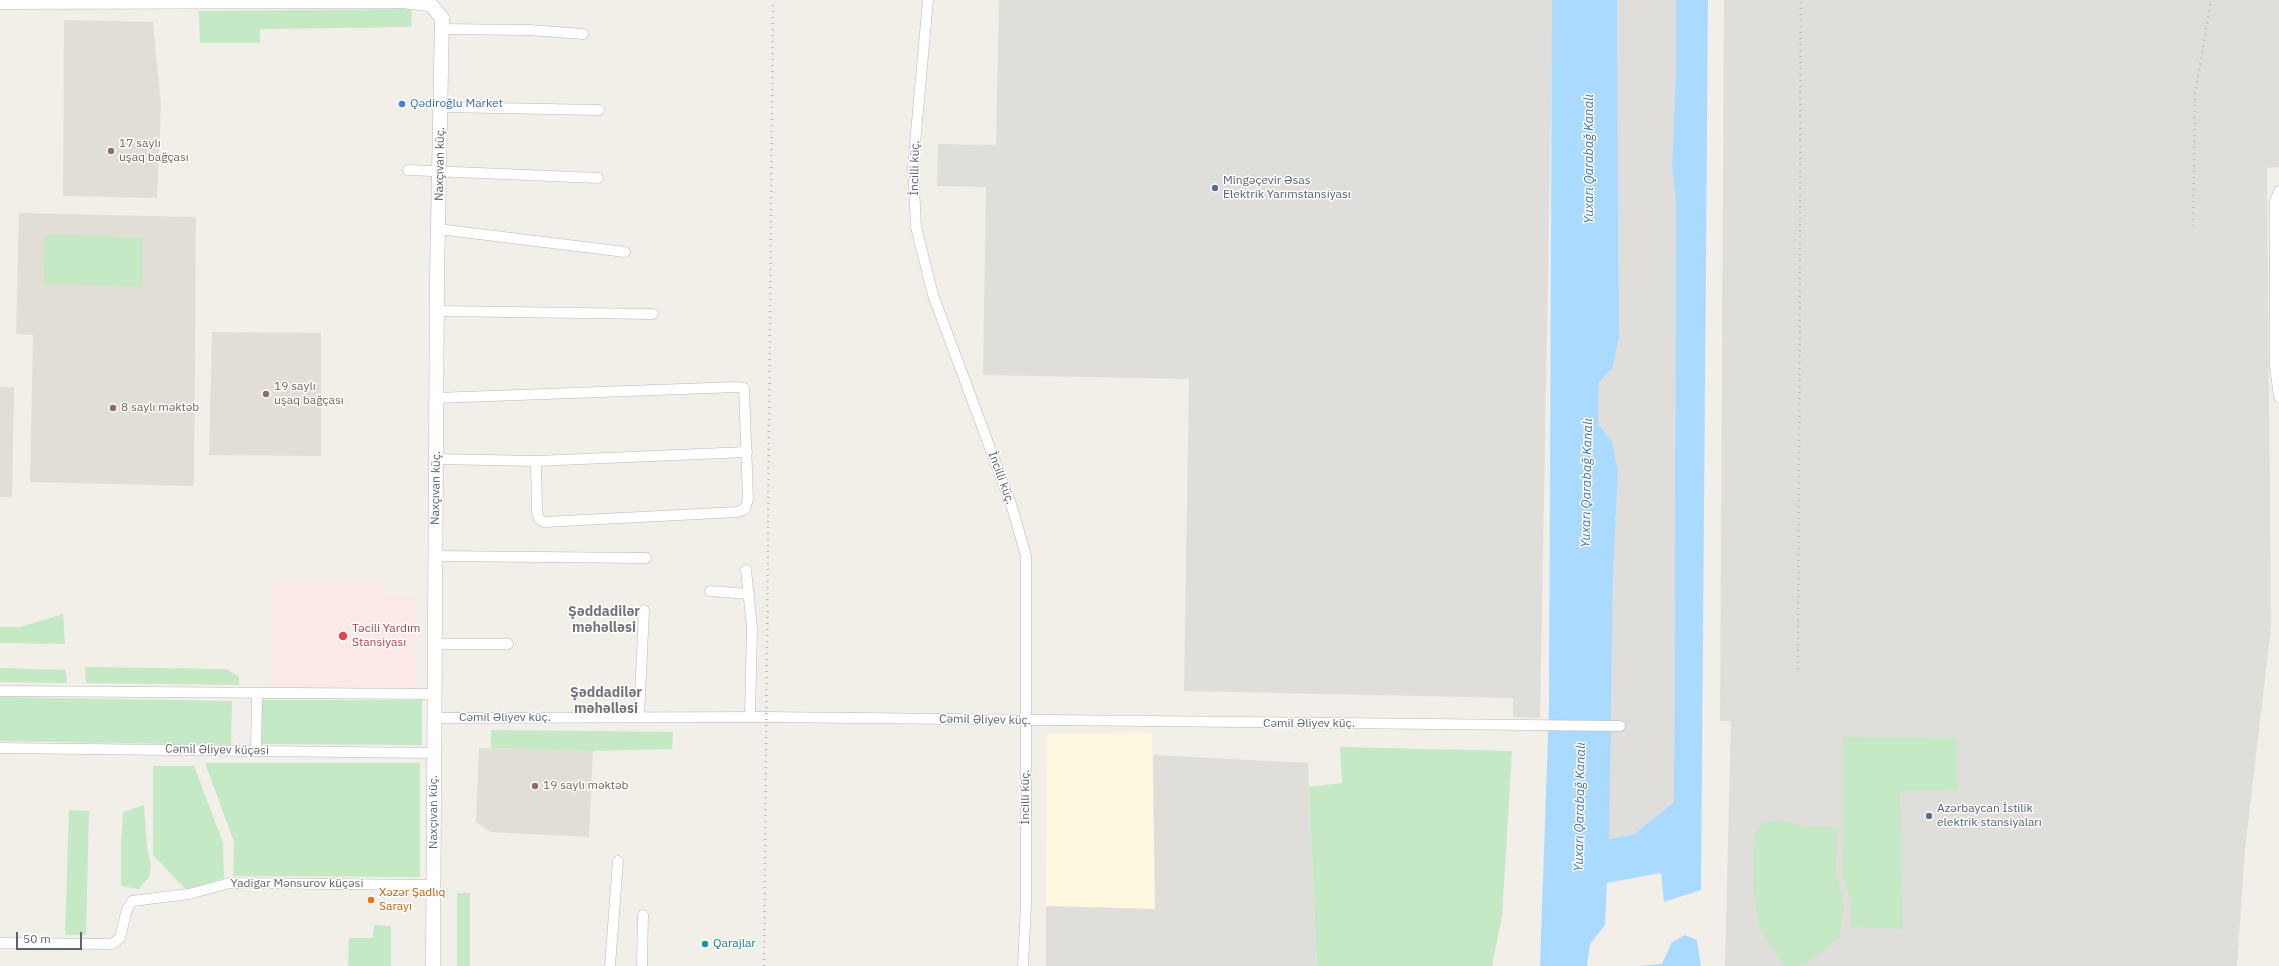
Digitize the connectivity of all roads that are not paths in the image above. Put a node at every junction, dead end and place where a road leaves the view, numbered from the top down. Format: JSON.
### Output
{"nodes":[{"id":1,"x":928,"y":0,"type":"edge"},
{"id":2,"x":46,"y":1,"type":"edge"},
{"id":3,"x":0,"y":2,"type":"edge"},
{"id":4,"x":432,"y":5,"type":"edge"},
{"id":5,"x":443,"y":29,"type":"junction"},
{"id":6,"x":583,"y":34,"type":"dead end"},
{"id":7,"x":441,"y":107,"type":"junction"},
{"id":8,"x":599,"y":110,"type":"dead end"},
{"id":9,"x":408,"y":170,"type":"dead end"},
{"id":10,"x":439,"y":172,"type":"junction"},
{"id":11,"x":598,"y":178,"type":"dead end"},
{"id":12,"x":2279,"y":191,"type":"edge"},
{"id":13,"x":438,"y":229,"type":"junction"},
{"id":14,"x":625,"y":252,"type":"dead end"},
{"id":15,"x":437,"y":311,"type":"junction"},
{"id":16,"x":653,"y":314,"type":"dead end"},
{"id":17,"x":2279,"y":396,"type":"edge"},
{"id":18,"x":436,"y":398,"type":"junction"},
{"id":19,"x":747,"y":452,"type":"junction"},
{"id":20,"x":436,"y":459,"type":"junction"},
{"id":21,"x":536,"y":461,"type":"junction"},
{"id":22,"x":435,"y":556,"type":"junction"},
{"id":23,"x":646,"y":558,"type":"dead end"},
{"id":24,"x":746,"y":570,"type":"dead end"},
{"id":25,"x":710,"y":591,"type":"dead end"},
{"id":26,"x":749,"y":594,"type":"junction"},
{"id":27,"x":644,"y":610,"type":"dead end"},
{"id":28,"x":434,"y":644,"type":"junction"},
{"id":29,"x":508,"y":644,"type":"dead end"},
{"id":30,"x":0,"y":691,"type":"edge"},
{"id":31,"x":257,"y":694,"type":"junction"},
{"id":32,"x":434,"y":694,"type":"junction"},
{"id":33,"x":639,"y":717,"type":"junction"},
{"id":34,"x":750,"y":717,"type":"junction"},
{"id":35,"x":434,"y":718,"type":"junction"},
{"id":36,"x":1026,"y":721,"type":"junction"},
{"id":37,"x":1620,"y":726,"type":"dead end"},
{"id":38,"x":0,"y":748,"type":"edge"},
{"id":39,"x":256,"y":751,"type":"junction"},
{"id":40,"x":434,"y":753,"type":"junction"},
{"id":41,"x":618,"y":861,"type":"dead end"},
{"id":42,"x":434,"y":885,"type":"junction"},
{"id":43,"x":643,"y":915,"type":"dead end"},
{"id":44,"x":0,"y":943,"type":"edge"},
{"id":45,"x":433,"y":966,"type":"edge"},
{"id":46,"x":610,"y":966,"type":"edge"},
{"id":47,"x":642,"y":966,"type":"edge"},
{"id":48,"x":1022,"y":966,"type":"edge"}],
"edges":[{"from":1,"to":36,"type":"street","name":"İncilli küç."},
{"from":2,"to":3,"type":"street"},
{"from":2,"to":4,"type":"street"},
{"from":4,"to":5,"type":"street","name":"Naxçıvan küç."},
{"from":5,"to":6,"type":"street"},
{"from":5,"to":7,"type":"street","name":"Naxçıvan küç."},
{"from":7,"to":8,"type":"street"},
{"from":7,"to":10,"type":"street","name":"Naxçıvan küç."},
{"from":9,"to":10,"type":"street"},
{"from":10,"to":11,"type":"street"},
{"from":10,"to":13,"type":"street","name":"Naxçıvan küç."},
{"from":12,"to":17,"type":"street"},
{"from":13,"to":14,"type":"street"},
{"from":13,"to":15,"type":"street","name":"Naxçıvan küç."},
{"from":15,"to":16,"type":"street"},
{"from":15,"to":18,"type":"street","name":"Naxçıvan küç."},
{"from":18,"to":19,"type":"street"},
{"from":18,"to":20,"type":"street","name":"Naxçıvan küç."},
{"from":19,"to":21,"type":"street"},
{"from":19,"to":21,"type":"street"},
{"from":20,"to":21,"type":"street"},
{"from":20,"to":22,"type":"street","name":"Naxçıvan küç."},
{"from":22,"to":23,"type":"street"},
{"from":22,"to":28,"type":"street","name":"Naxçıvan küç."},
{"from":24,"to":26,"type":"street"},
{"from":25,"to":26,"type":"street"},
{"from":26,"to":34,"type":"street"},
{"from":27,"to":33,"type":"street"},
{"from":28,"to":29,"type":"street"},
{"from":28,"to":32,"type":"street","name":"Naxçıvan küç."},
{"from":30,"to":31,"type":"street"},
{"from":31,"to":32,"type":"street"},
{"from":31,"to":39,"type":"street"},
{"from":32,"to":35,"type":"street","name":"Naxçıvan küç."},
{"from":33,"to":34,"type":"street","name":"Cəmil Əliyev küç."},
{"from":33,"to":35,"type":"street","name":"Cəmil Əliyev küç."},
{"from":34,"to":36,"type":"street","name":"Cəmil Əliyev küç."},
{"from":35,"to":40,"type":"street","name":"Naxçıvan küç."},
{"from":36,"to":37,"type":"street","name":"Cəmil Əliyev küç."},
{"from":36,"to":48,"type":"street","name":"İncilli küç."},
{"from":38,"to":39,"type":"street","name":"Cəmil Əliyev küçəsi"},
{"from":39,"to":40,"type":"street","name":"Cəmil Əliyev küçəsi"},
{"from":40,"to":42,"type":"street","name":"Naxçıvan küç."},
{"from":41,"to":46,"type":"street"},
{"from":42,"to":44,"type":"street","name":"Yadigar Mənsurov küçəsi"},
{"from":42,"to":45,"type":"street","name":"Naxçıvan küç."},
{"from":43,"to":47,"type":"street"}]}
